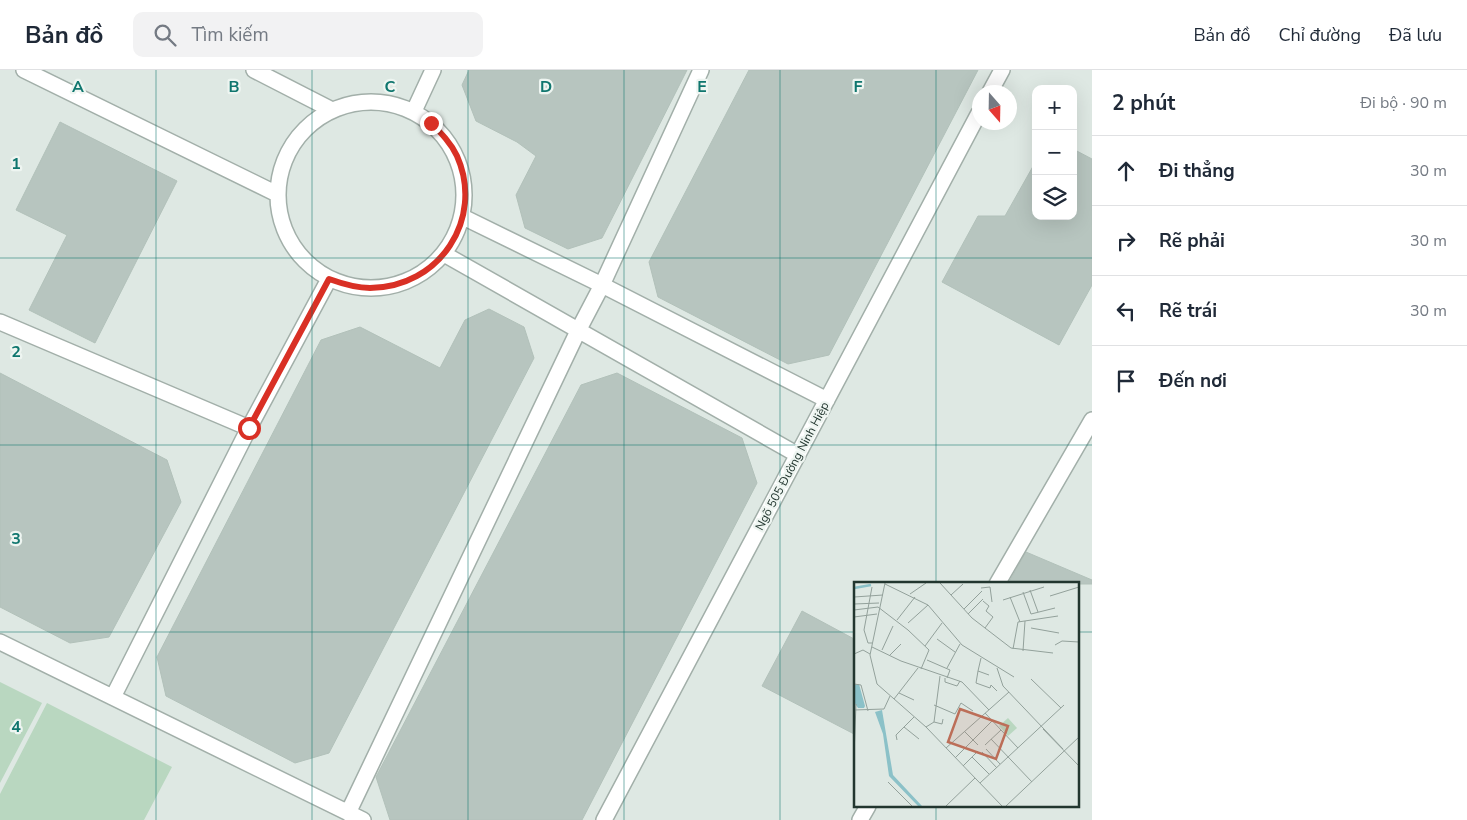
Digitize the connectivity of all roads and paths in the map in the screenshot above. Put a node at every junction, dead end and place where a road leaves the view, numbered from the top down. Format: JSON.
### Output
{"nodes":[{"id":1,"x":24,"y":70,"type":"edge"},
{"id":2,"x":254,"y":70,"type":"edge"},
{"id":3,"x":433,"y":70,"type":"edge"},
{"id":4,"x":701,"y":70,"type":"edge"},
{"id":5,"x":1002,"y":70,"type":"edge"},
{"id":6,"x":994,"y":85,"type":"edge"},
{"id":7,"x":332,"y":110,"type":"junction"},
{"id":8,"x":414,"y":111,"type":"junction"},
{"id":9,"x":972,"y":128,"type":"edge"},
{"id":10,"x":277,"y":194,"type":"junction"},
{"id":11,"x":463,"y":217,"type":"junction"},
{"id":12,"x":444,"y":254,"type":"junction"},
{"id":13,"x":329,"y":279,"type":"junction"},
{"id":14,"x":602,"y":285,"type":"junction"},
{"id":15,"x":0,"y":322,"type":"edge"},
{"id":16,"x":578,"y":329,"type":"junction"},
{"id":17,"x":827,"y":400,"type":"junction"},
{"id":18,"x":1092,"y":420,"type":"edge"},
{"id":19,"x":249,"y":428,"type":"junction"},
{"id":20,"x":798,"y":455,"type":"junction"},
{"id":21,"x":998,"y":582,"type":"edge"},
{"id":22,"x":0,"y":642,"type":"edge"},
{"id":23,"x":113,"y":697,"type":"junction"},
{"id":24,"x":867,"y":808,"type":"edge"},
{"id":25,"x":348,"y":813,"type":"junction"},
{"id":26,"x":363,"y":820,"type":"edge"},
{"id":27,"x":604,"y":820,"type":"edge"},
{"id":28,"x":860,"y":820,"type":"edge"}],
"edges":[{"from":1,"to":10,"type":"street"},
{"from":2,"to":7,"type":"street"},
{"from":3,"to":8,"type":"street"},
{"from":4,"to":14,"type":"street"},
{"from":5,"to":6,"type":"street"},
{"from":7,"to":8,"type":"street"},
{"from":7,"to":10,"type":"street"},
{"from":8,"to":11,"type":"street"},
{"from":9,"to":17,"type":"street","name":"Ngõ 505 Đường Ninh Hiệp"},
{"from":10,"to":13,"type":"street"},
{"from":11,"to":12,"type":"street"},
{"from":11,"to":14,"type":"street"},
{"from":12,"to":13,"type":"street"},
{"from":12,"to":16,"type":"street"},
{"from":13,"to":19,"type":"street"},
{"from":14,"to":16,"type":"street"},
{"from":14,"to":17,"type":"street"},
{"from":15,"to":19,"type":"street"},
{"from":16,"to":20,"type":"street"},
{"from":16,"to":25,"type":"street"},
{"from":17,"to":20,"type":"street","name":"Ngõ 505 Đường Ninh Hiệp"},
{"from":18,"to":21,"type":"street"},
{"from":19,"to":23,"type":"street"},
{"from":20,"to":27,"type":"street","name":"Ngõ 505 Đường Ninh Hiệp"},
{"from":22,"to":23,"type":"street"},
{"from":23,"to":25,"type":"street"},
{"from":24,"to":28,"type":"street"},
{"from":25,"to":26,"type":"street"}]}
